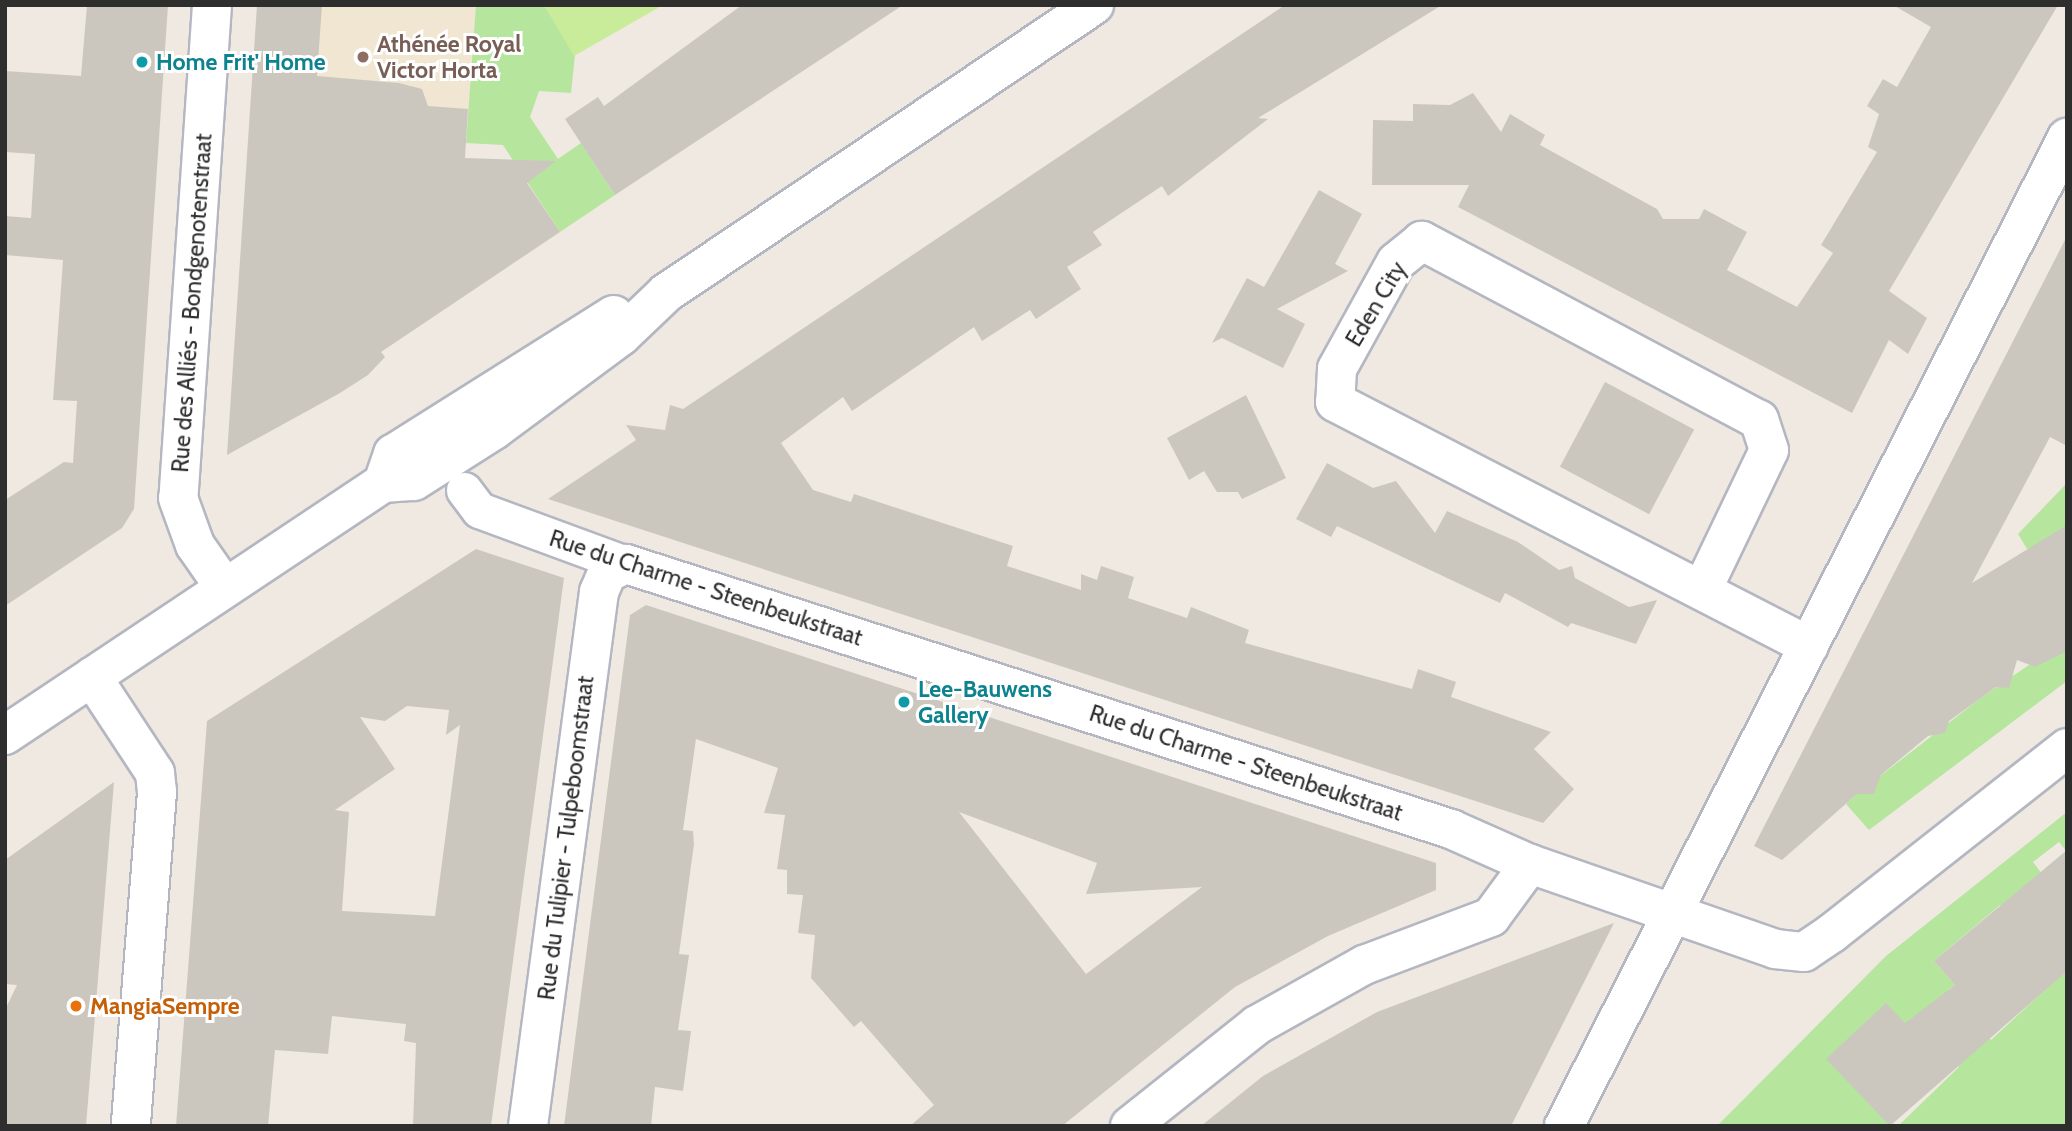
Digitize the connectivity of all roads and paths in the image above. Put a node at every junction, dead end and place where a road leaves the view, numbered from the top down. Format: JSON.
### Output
{"nodes":[{"id":1,"x":212,"y":5,"type":"edge"},
{"id":2,"x":1094,"y":5,"type":"edge"},
{"id":3,"x":2067,"y":138,"type":"edge"},
{"id":4,"x":464,"y":490,"type":"dead end"},
{"id":5,"x":626,"y":564,"type":"junction"},
{"id":6,"x":225,"y":588,"type":"junction"},
{"id":7,"x":1702,"y":590,"type":"junction"},
{"id":8,"x":1810,"y":646,"type":"junction"},
{"id":9,"x":92,"y":677,"type":"junction"},
{"id":10,"x":5,"y":735,"type":"edge"},
{"id":11,"x":2067,"y":748,"type":"edge"},
{"id":12,"x":1530,"y":864,"type":"junction"},
{"id":13,"x":1674,"y":913,"type":"junction"},
{"id":14,"x":131,"y":1126,"type":"edge"},
{"id":15,"x":528,"y":1126,"type":"edge"},
{"id":16,"x":1130,"y":1126,"type":"edge"},
{"id":17,"x":1564,"y":1126,"type":"edge"}],
"edges":[{"from":1,"to":6,"type":"street","name":"Rue des Alliés - Bondgenotenstraat"},
{"from":2,"to":6,"type":"street"},
{"from":3,"to":8,"type":"street"},
{"from":4,"to":5,"type":"street","name":"Rue du Charme - Steenbeukstraat"},
{"from":5,"to":12,"type":"street","name":"Rue du Charme - Steenbeukstraat"},
{"from":5,"to":15,"type":"street","name":"Rue du Tulipier - Tulpeboomstraat"},
{"from":6,"to":9,"type":"street"},
{"from":7,"to":7,"type":"street","name":"Eden City"},
{"from":7,"to":8,"type":"street","name":"Eden City"},
{"from":8,"to":13,"type":"street"},
{"from":9,"to":10,"type":"street"},
{"from":9,"to":14,"type":"street"},
{"from":11,"to":13,"type":"street","name":"Rue du Charme - Steenbeukstraat"},
{"from":12,"to":13,"type":"street","name":"Rue du Charme - Steenbeukstraat"},
{"from":12,"to":16,"type":"street"},
{"from":13,"to":17,"type":"street"}]}
